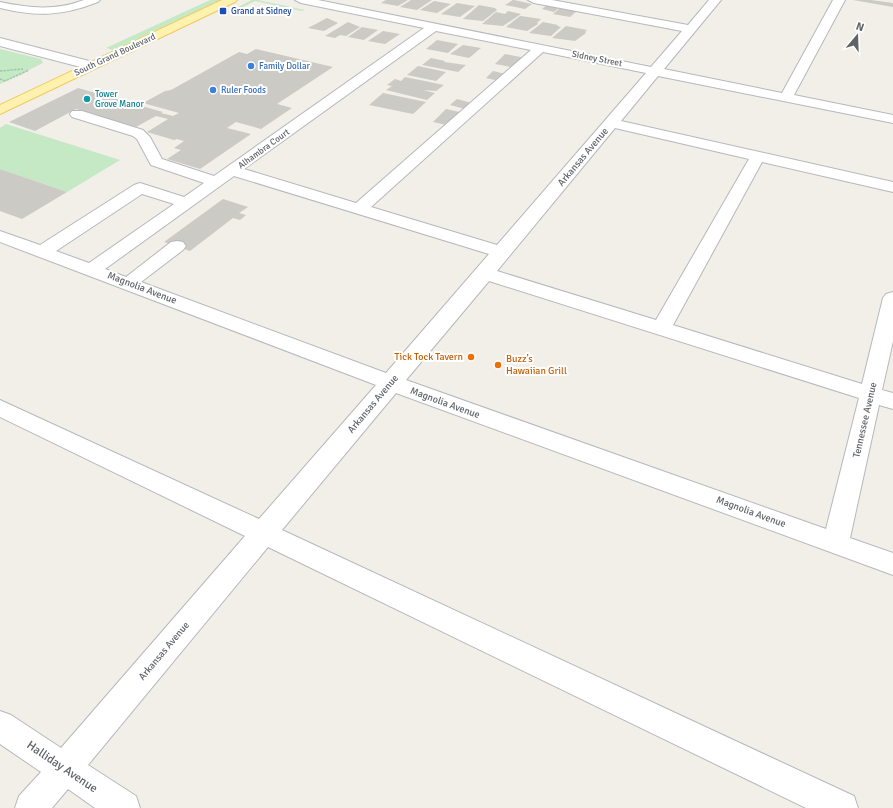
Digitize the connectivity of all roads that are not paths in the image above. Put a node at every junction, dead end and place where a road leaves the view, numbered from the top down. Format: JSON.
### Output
{"nodes":[{"id":1,"x":94,"y":0,"type":"edge"},
{"id":2,"x":231,"y":0,"type":"edge"},
{"id":3,"x":301,"y":0,"type":"edge"},
{"id":4,"x":534,"y":0,"type":"edge"},
{"id":5,"x":715,"y":0,"type":"edge"},
{"id":6,"x":838,"y":0,"type":"edge"},
{"id":7,"x":2,"y":7,"type":"edge"},
{"id":8,"x":434,"y":27,"type":"junction"},
{"id":9,"x":691,"y":28,"type":"junction"},
{"id":10,"x":0,"y":42,"type":"edge"},
{"id":11,"x":541,"y":48,"type":"junction"},
{"id":12,"x":90,"y":51,"type":"dead end"},
{"id":13,"x":71,"y":60,"type":"junction"},
{"id":14,"x":92,"y":66,"type":"junction"},
{"id":15,"x":49,"y":70,"type":"dead end"},
{"id":16,"x":655,"y":71,"type":"junction"},
{"id":17,"x":786,"y":98,"type":"junction"},
{"id":18,"x":0,"y":110,"type":"edge"},
{"id":19,"x":77,"y":114,"type":"dead end"},
{"id":20,"x":893,"y":119,"type":"edge"},
{"id":21,"x":611,"y":123,"type":"junction"},
{"id":22,"x":758,"y":156,"type":"junction"},
{"id":23,"x":233,"y":171,"type":"junction"},
{"id":24,"x":217,"y":182,"type":"junction"},
{"id":25,"x":893,"y":187,"type":"edge"},
{"id":26,"x":188,"y":202,"type":"junction"},
{"id":27,"x":359,"y":208,"type":"junction"},
{"id":28,"x":0,"y":236,"type":"edge"},
{"id":29,"x":177,"y":246,"type":"dead end"},
{"id":30,"x":43,"y":251,"type":"junction"},
{"id":31,"x":502,"y":252,"type":"junction"},
{"id":32,"x":93,"y":269,"type":"junction"},
{"id":33,"x":484,"y":274,"type":"junction"},
{"id":34,"x":129,"y":283,"type":"junction"},
{"id":35,"x":893,"y":298,"type":"edge"},
{"id":36,"x":662,"y":329,"type":"junction"},
{"id":37,"x":391,"y":383,"type":"junction"},
{"id":38,"x":871,"y":394,"type":"junction"},
{"id":39,"x":893,"y":401,"type":"edge"},
{"id":40,"x":0,"y":408,"type":"edge"},
{"id":41,"x":263,"y":534,"type":"junction"},
{"id":42,"x":836,"y":542,"type":"junction"},
{"id":43,"x":893,"y":564,"type":"edge"},
{"id":44,"x":0,"y":726,"type":"edge"},
{"id":45,"x":65,"y":768,"type":"junction"},
{"id":46,"x":31,"y":808,"type":"edge"},
{"id":47,"x":124,"y":808,"type":"edge"},
{"id":48,"x":842,"y":808,"type":"edge"}],
"edges":[{"from":1,"to":7,"type":"street"},
{"from":2,"to":14,"type":"main road","name":"South Grand Boulevard"},
{"from":3,"to":8,"type":"street","name":"Sidney Street"},
{"from":4,"to":9,"type":"street"},
{"from":5,"to":9,"type":"street","name":"Arkansas Avenue"},
{"from":6,"to":17,"type":"street"},
{"from":8,"to":11,"type":"street","name":"Sidney Street"},
{"from":8,"to":23,"type":"street","name":"Alhambra Court"},
{"from":9,"to":16,"type":"street","name":"Arkansas Avenue"},
{"from":10,"to":13,"type":"street"},
{"from":11,"to":16,"type":"street","name":"Sidney Street"},
{"from":11,"to":27,"type":"street"},
{"from":12,"to":13,"type":"main road","name":"South Grand Boulevard"},
{"from":13,"to":14,"type":"street"},
{"from":13,"to":15,"type":"main road","name":"South Grand Boulevard"},
{"from":14,"to":18,"type":"main road","name":"South Grand Boulevard"},
{"from":16,"to":17,"type":"street","name":"Sidney Street"},
{"from":16,"to":21,"type":"street","name":"Arkansas Avenue"},
{"from":17,"to":20,"type":"street","name":"Sidney Street"},
{"from":19,"to":24,"type":"street"},
{"from":21,"to":22,"type":"street"},
{"from":21,"to":31,"type":"street","name":"Arkansas Avenue"},
{"from":22,"to":25,"type":"street"},
{"from":22,"to":36,"type":"street"},
{"from":23,"to":24,"type":"street","name":"Alhambra Court"},
{"from":23,"to":27,"type":"street"},
{"from":24,"to":26,"type":"street","name":"Alhambra Court"},
{"from":26,"to":30,"type":"street"},
{"from":26,"to":32,"type":"street","name":"Alhambra Court"},
{"from":27,"to":31,"type":"street"},
{"from":28,"to":30,"type":"street","name":"Magnolia Avenue"},
{"from":29,"to":34,"type":"street"},
{"from":30,"to":32,"type":"street","name":"Magnolia Avenue"},
{"from":31,"to":33,"type":"street","name":"Arkansas Avenue"},
{"from":32,"to":34,"type":"street","name":"Magnolia Avenue"},
{"from":33,"to":36,"type":"street"},
{"from":33,"to":37,"type":"street","name":"Arkansas Avenue"},
{"from":34,"to":37,"type":"street","name":"Magnolia Avenue"},
{"from":35,"to":38,"type":"street","name":"Tennessee Avenue"},
{"from":36,"to":38,"type":"street"},
{"from":37,"to":41,"type":"street","name":"Arkansas Avenue"},
{"from":37,"to":42,"type":"street","name":"Magnolia Avenue"},
{"from":38,"to":39,"type":"street"},
{"from":38,"to":42,"type":"street","name":"Tennessee Avenue"},
{"from":40,"to":41,"type":"street"},
{"from":41,"to":45,"type":"street","name":"Arkansas Avenue"},
{"from":41,"to":48,"type":"street"},
{"from":42,"to":43,"type":"street","name":"Magnolia Avenue"},
{"from":44,"to":45,"type":"street","name":"Halliday Avenue"},
{"from":45,"to":46,"type":"street","name":"Arkansas Avenue"},
{"from":45,"to":47,"type":"street","name":"Halliday Avenue"}]}
